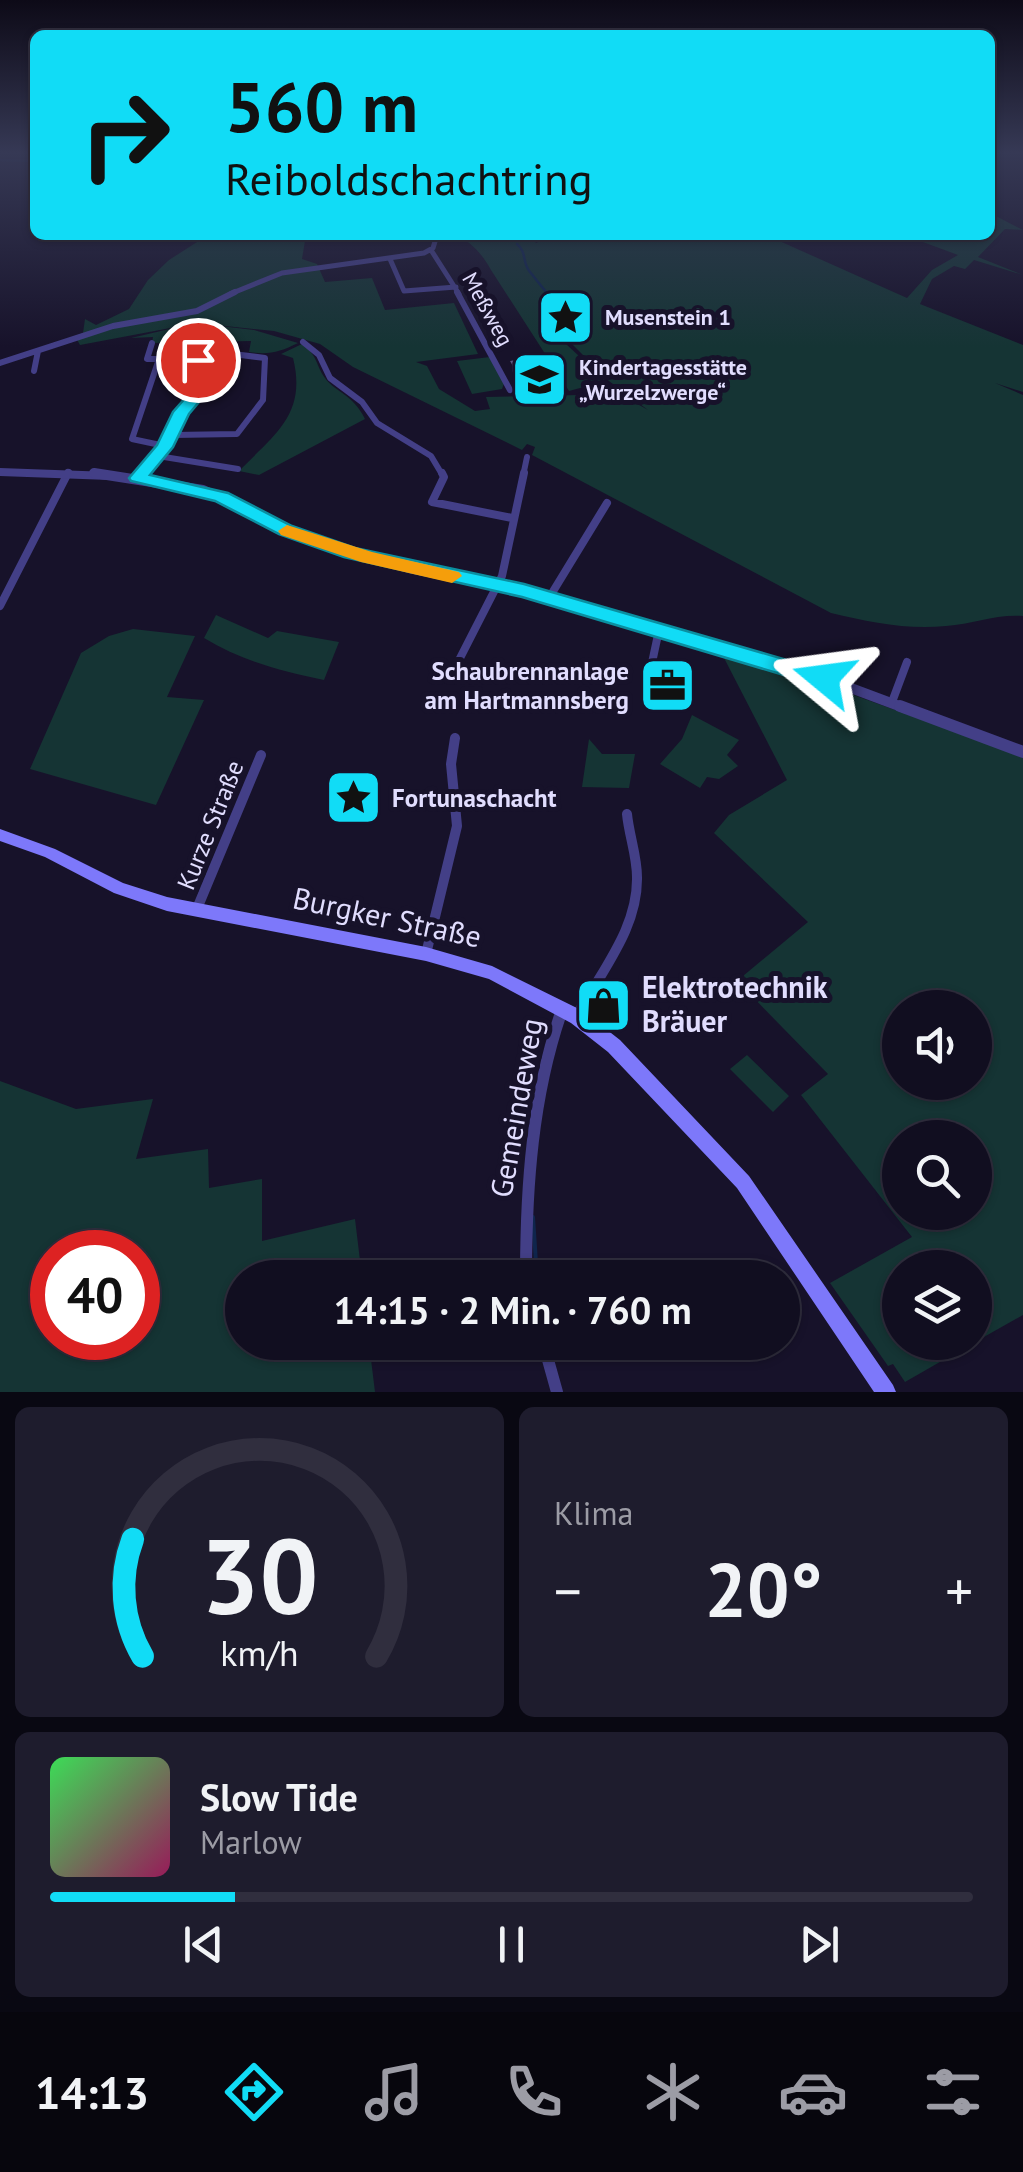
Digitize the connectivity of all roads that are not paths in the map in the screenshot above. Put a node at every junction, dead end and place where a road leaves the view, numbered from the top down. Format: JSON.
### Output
{"nodes":[{"id":1,"x":435,"y":240,"type":"edge"},
{"id":2,"x":432,"y":250,"type":"junction"},
{"id":3,"x":390,"y":259,"type":"junction"},
{"id":4,"x":456,"y":287,"type":"junction"},
{"id":5,"x":303,"y":342,"type":"dead end"},
{"id":6,"x":152,"y":344,"type":"dead end"},
{"id":7,"x":38,"y":351,"type":"junction"},
{"id":8,"x":200,"y":358,"type":"junction"},
{"id":9,"x":159,"y":359,"type":"junction"},
{"id":10,"x":0,"y":363,"type":"edge"},
{"id":11,"x":34,"y":371,"type":"dead end"},
{"id":12,"x":510,"y":390,"type":"dead end"},
{"id":13,"x":173,"y":435,"type":"junction"},
{"id":14,"x":165,"y":446,"type":"junction"},
{"id":15,"x":158,"y":456,"type":"junction"},
{"id":16,"x":527,"y":457,"type":"dead end"},
{"id":17,"x":238,"y":470,"type":"dead end"},
{"id":18,"x":0,"y":472,"type":"edge"},
{"id":19,"x":69,"y":472,"type":"junction"},
{"id":20,"x":138,"y":478,"type":"junction"},
{"id":21,"x":607,"y":502,"type":"dead end"},
{"id":22,"x":512,"y":518,"type":"junction"},
{"id":23,"x":498,"y":585,"type":"junction"},
{"id":24,"x":550,"y":598,"type":"junction"},
{"id":25,"x":0,"y":606,"type":"edge"},
{"id":26,"x":659,"y":630,"type":"junction"},
{"id":27,"x":907,"y":662,"type":"dead end"},
{"id":28,"x":457,"y":664,"type":"dead end"},
{"id":29,"x":647,"y":686,"type":"dead end"},
{"id":30,"x":892,"y":702,"type":"junction"},
{"id":31,"x":455,"y":738,"type":"dead end"},
{"id":32,"x":1023,"y":752,"type":"edge"},
{"id":33,"x":261,"y":755,"type":"dead end"},
{"id":34,"x":627,"y":814,"type":"dead end"},
{"id":35,"x":0,"y":834,"type":"edge"},
{"id":36,"x":196,"y":911,"type":"junction"},
{"id":37,"x":426,"y":954,"type":"junction"},
{"id":38,"x":570,"y":1012,"type":"junction"},
{"id":39,"x":526,"y":1260,"type":"edge"},
{"id":40,"x":548,"y":1360,"type":"edge"},
{"id":41,"x":557,"y":1392,"type":"edge"},
{"id":42,"x":886,"y":1392,"type":"edge"}],
"edges":[{"from":1,"to":2,"type":"street"},
{"from":2,"to":3,"type":"street"},
{"from":2,"to":4,"type":"street","name":"Meßweg"},
{"from":3,"to":4,"type":"street"},
{"from":3,"to":7,"type":"street"},
{"from":4,"to":12,"type":"street","name":"Meßweg"},
{"from":5,"to":22,"type":"street"},
{"from":6,"to":9,"type":"street"},
{"from":7,"to":10,"type":"street"},
{"from":7,"to":11,"type":"street"},
{"from":8,"to":9,"type":"street"},
{"from":8,"to":13,"type":"street"},
{"from":8,"to":13,"type":"street"},
{"from":9,"to":14,"type":"street"},
{"from":13,"to":14,"type":"street"},
{"from":14,"to":15,"type":"street"},
{"from":15,"to":17,"type":"street"},
{"from":15,"to":20,"type":"street"},
{"from":16,"to":22,"type":"street"},
{"from":18,"to":19,"type":"street"},
{"from":19,"to":20,"type":"street"},
{"from":19,"to":25,"type":"street"},
{"from":20,"to":23,"type":"street"},
{"from":21,"to":24,"type":"street"},
{"from":22,"to":23,"type":"street"},
{"from":23,"to":24,"type":"street"},
{"from":23,"to":28,"type":"street"},
{"from":24,"to":26,"type":"street"},
{"from":26,"to":29,"type":"street"},
{"from":26,"to":30,"type":"street"},
{"from":27,"to":30,"type":"street"},
{"from":30,"to":32,"type":"street"},
{"from":31,"to":37,"type":"street"},
{"from":33,"to":36,"type":"street","name":"Kurze Straße"},
{"from":34,"to":38,"type":"street","name":"Gemeindeweg"},
{"from":35,"to":36,"type":"main road","name":"Burgker Straße"},
{"from":36,"to":37,"type":"main road","name":"Burgker Straße"},
{"from":37,"to":38,"type":"main road","name":"Burgker Straße"},
{"from":38,"to":39,"type":"street","name":"Gemeindeweg"},
{"from":38,"to":42,"type":"main road","name":"Burgker Straße"},
{"from":40,"to":41,"type":"street"}]}
